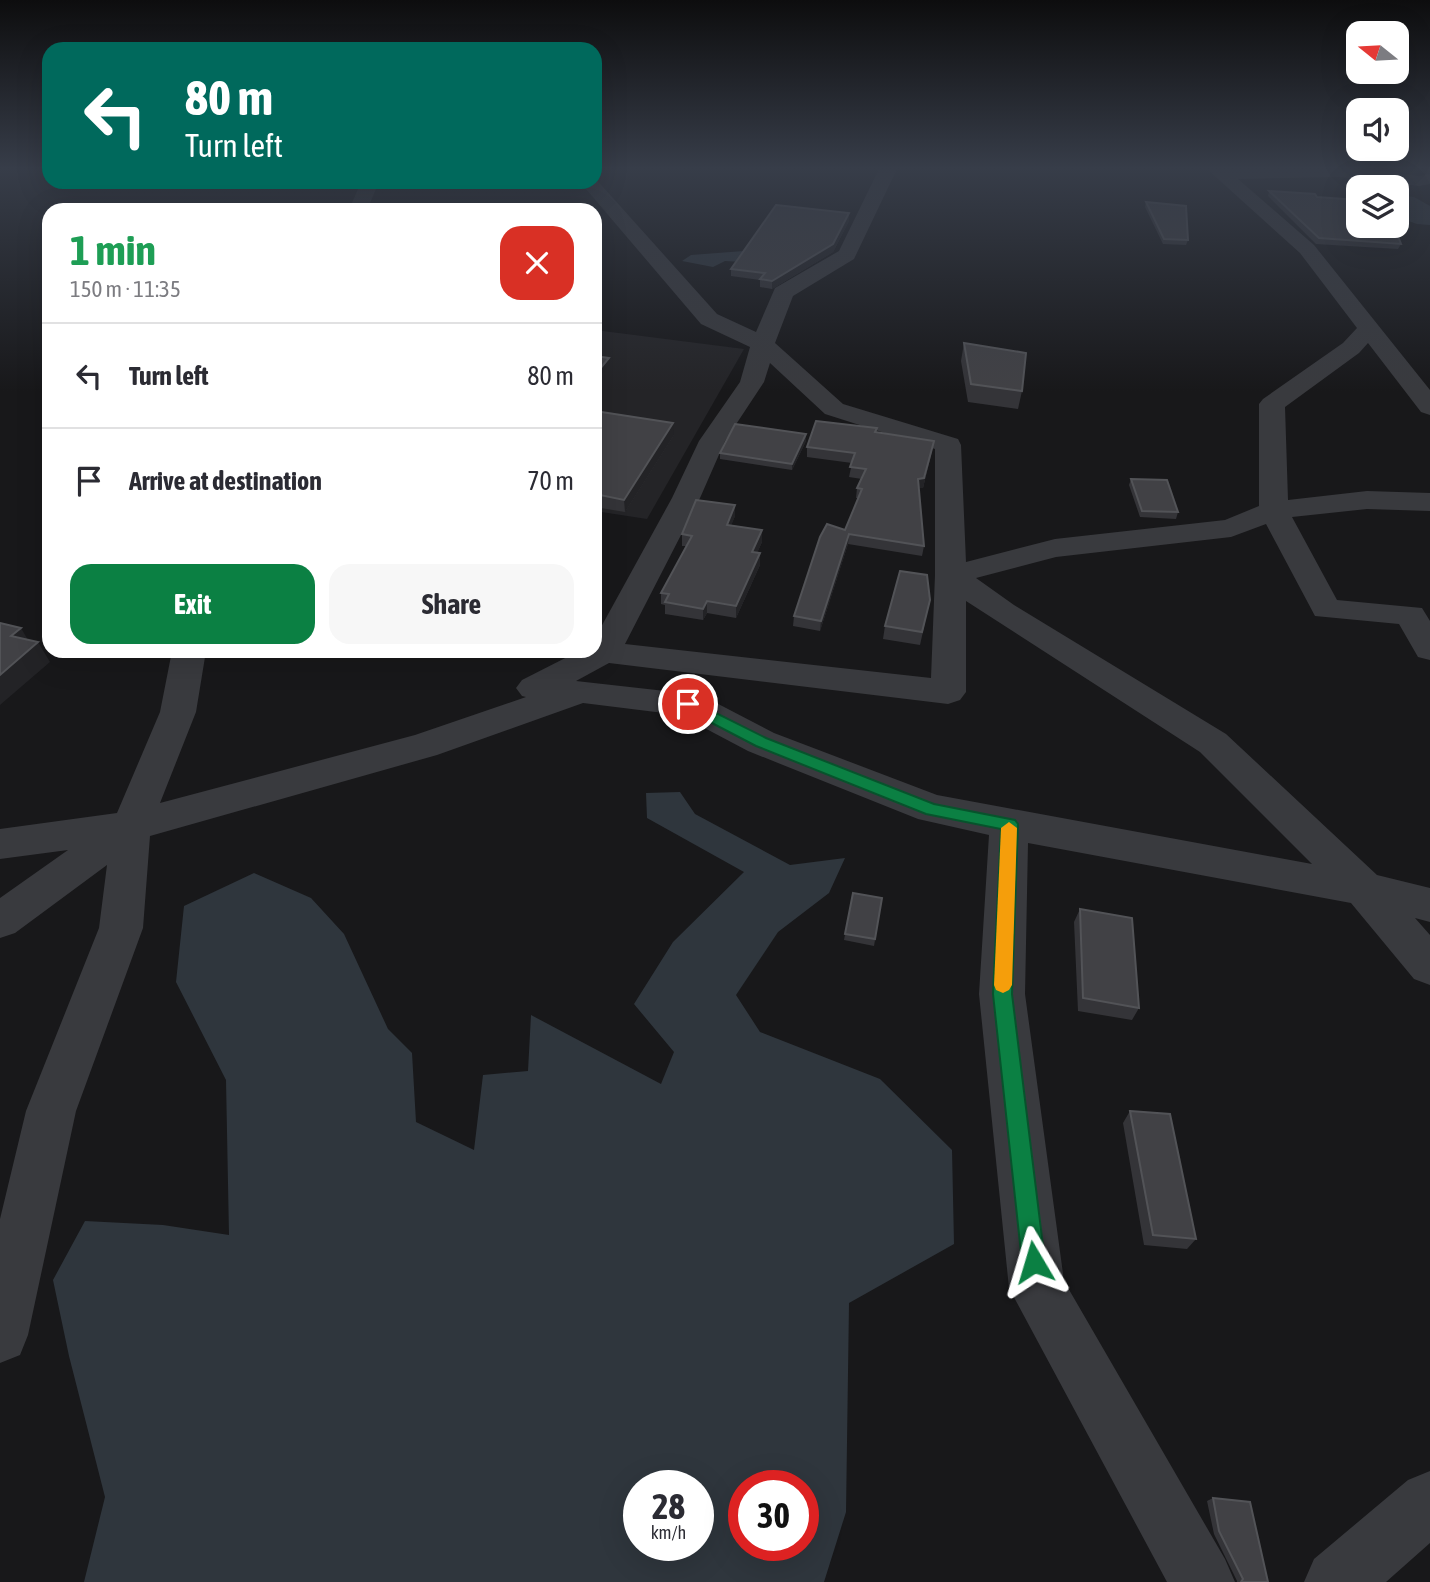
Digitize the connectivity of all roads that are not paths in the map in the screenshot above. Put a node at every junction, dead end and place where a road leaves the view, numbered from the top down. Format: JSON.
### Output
{"nodes":[{"id":1,"x":642,"y":243,"type":"edge"},
{"id":2,"x":853,"y":243,"type":"edge"},
{"id":3,"x":1300,"y":243,"type":"edge"},
{"id":4,"x":1369,"y":328,"type":"junction"},
{"id":5,"x":763,"y":344,"type":"junction"},
{"id":6,"x":1430,"y":407,"type":"edge"},
{"id":7,"x":1430,"y":502,"type":"edge"},
{"id":8,"x":1275,"y":510,"type":"junction"},
{"id":9,"x":951,"y":575,"type":"junction"},
{"id":10,"x":1430,"y":649,"type":"edge"},
{"id":11,"x":604,"y":652,"type":"joint"},
{"id":12,"x":188,"y":658,"type":"edge"},
{"id":13,"x":593,"y":658,"type":"edge"},
{"id":14,"x":424,"y":746,"type":"junction"},
{"id":15,"x":1009,"y":824,"type":"junction"},
{"id":16,"x":131,"y":826,"type":"junction"},
{"id":17,"x":0,"y":844,"type":"edge"},
{"id":18,"x":1364,"y":889,"type":"junction"},
{"id":19,"x":1430,"y":905,"type":"edge"},
{"id":20,"x":0,"y":920,"type":"edge"},
{"id":21,"x":1430,"y":965,"type":"edge"},
{"id":22,"x":0,"y":1335,"type":"edge"},
{"id":23,"x":1430,"y":1502,"type":"edge"},
{"id":24,"x":1202,"y":1582,"type":"edge"},
{"id":25,"x":1337,"y":1582,"type":"edge"}],
"edges":[{"from":1,"to":5,"type":"street"},
{"from":2,"to":5,"type":"street"},
{"from":3,"to":4,"type":"street"},
{"from":4,"to":6,"type":"street"},
{"from":4,"to":8,"type":"street"},
{"from":5,"to":9,"type":"street"},
{"from":5,"to":11,"type":"street"},
{"from":7,"to":8,"type":"street"},
{"from":8,"to":9,"type":"street"},
{"from":8,"to":10,"type":"street"},
{"from":9,"to":11,"type":"street"},
{"from":9,"to":18,"type":"street"},
{"from":12,"to":16,"type":"street"},
{"from":13,"to":14,"type":"street"},
{"from":14,"to":15,"type":"street"},
{"from":14,"to":16,"type":"street"},
{"from":15,"to":18,"type":"street"},
{"from":15,"to":24,"type":"street"},
{"from":16,"to":17,"type":"street"},
{"from":16,"to":20,"type":"street"},
{"from":16,"to":22,"type":"street"},
{"from":18,"to":19,"type":"street"},
{"from":18,"to":21,"type":"street"},
{"from":23,"to":25,"type":"street"}]}
